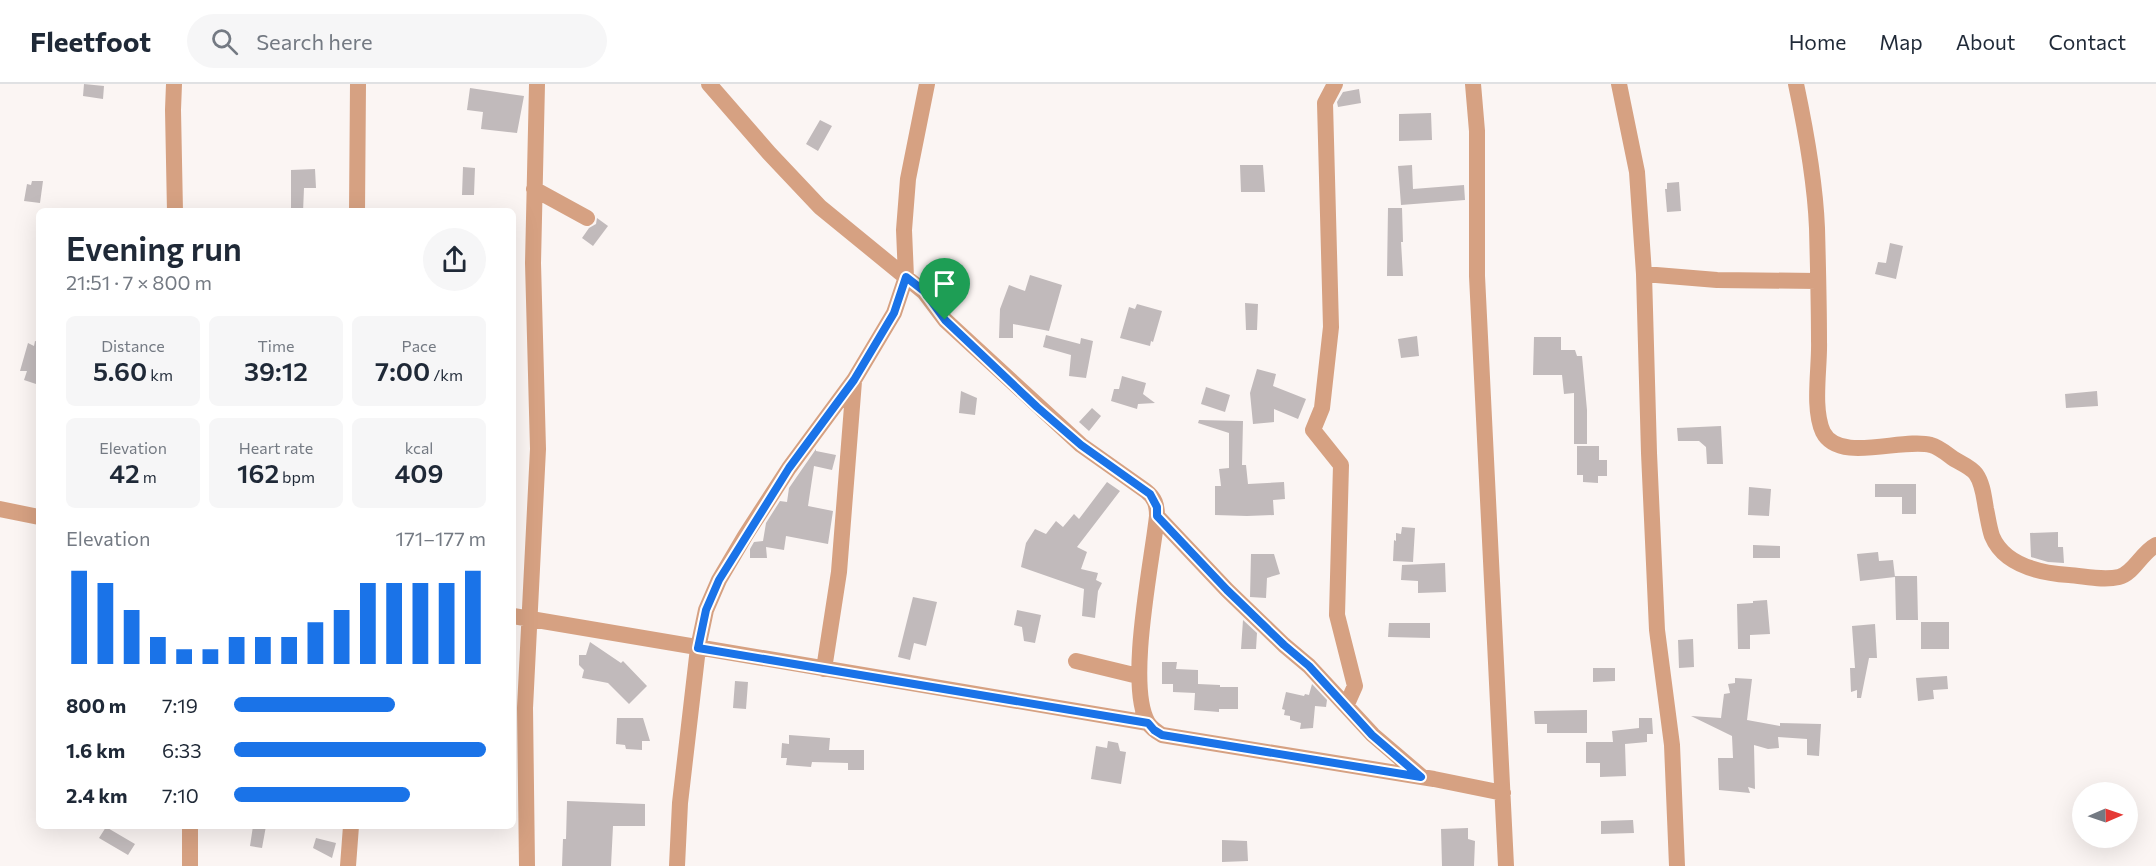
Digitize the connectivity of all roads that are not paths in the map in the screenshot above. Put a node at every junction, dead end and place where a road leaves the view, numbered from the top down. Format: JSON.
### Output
{"nodes":[{"id":1,"x":174,"y":84,"type":"edge"},
{"id":2,"x":358,"y":84,"type":"edge"},
{"id":3,"x":537,"y":84,"type":"edge"},
{"id":4,"x":709,"y":84,"type":"edge"},
{"id":5,"x":927,"y":84,"type":"edge"},
{"id":6,"x":1335,"y":84,"type":"edge"},
{"id":7,"x":1473,"y":84,"type":"edge"},
{"id":8,"x":1619,"y":84,"type":"edge"},
{"id":9,"x":1796,"y":84,"type":"edge"},
{"id":10,"x":534,"y":189,"type":"junction"},
{"id":11,"x":175,"y":208,"type":"edge"},
{"id":12,"x":357,"y":208,"type":"edge"},
{"id":13,"x":586,"y":218,"type":"dead end"},
{"id":14,"x":1644,"y":274,"type":"junction"},
{"id":15,"x":906,"y":277,"type":"junction"},
{"id":16,"x":1817,"y":281,"type":"junction"},
{"id":17,"x":854,"y":380,"type":"junction"},
{"id":18,"x":0,"y":509,"type":"edge"},
{"id":19,"x":36,"y":516,"type":"edge"},
{"id":20,"x":1157,"y":516,"type":"junction"},
{"id":21,"x":2156,"y":545,"type":"edge"},
{"id":22,"x":521,"y":618,"type":"edge"},
{"id":23,"x":698,"y":648,"type":"junction"},
{"id":24,"x":1076,"y":661,"type":"dead end"},
{"id":25,"x":825,"y":669,"type":"junction"},
{"id":26,"x":1138,"y":676,"type":"junction"},
{"id":27,"x":1347,"y":705,"type":"junction"},
{"id":28,"x":1148,"y":723,"type":"junction"},
{"id":29,"x":1421,"y":777,"type":"junction"},
{"id":30,"x":1503,"y":793,"type":"junction"},
{"id":31,"x":190,"y":829,"type":"edge"},
{"id":32,"x":351,"y":829,"type":"edge"},
{"id":33,"x":190,"y":866,"type":"edge"},
{"id":34,"x":348,"y":866,"type":"edge"},
{"id":35,"x":527,"y":866,"type":"edge"},
{"id":36,"x":677,"y":866,"type":"edge"},
{"id":37,"x":1506,"y":866,"type":"edge"},
{"id":38,"x":1677,"y":866,"type":"edge"}],
"edges":[{"from":1,"to":11,"type":"street"},
{"from":2,"to":12,"type":"street"},
{"from":3,"to":10,"type":"street"},
{"from":4,"to":15,"type":"street"},
{"from":5,"to":15,"type":"street"},
{"from":6,"to":27,"type":"street"},
{"from":7,"to":30,"type":"street"},
{"from":8,"to":14,"type":"street"},
{"from":9,"to":16,"type":"street"},
{"from":10,"to":13,"type":"street"},
{"from":10,"to":22,"type":"street"},
{"from":14,"to":16,"type":"street"},
{"from":14,"to":38,"type":"street"},
{"from":15,"to":17,"type":"street"},
{"from":15,"to":20,"type":"street"},
{"from":16,"to":21,"type":"street"},
{"from":17,"to":23,"type":"street"},
{"from":17,"to":25,"type":"street"},
{"from":18,"to":19,"type":"street"},
{"from":20,"to":26,"type":"street"},
{"from":20,"to":27,"type":"street"},
{"from":22,"to":23,"type":"street"},
{"from":22,"to":35,"type":"street"},
{"from":23,"to":25,"type":"street"},
{"from":23,"to":36,"type":"street"},
{"from":24,"to":26,"type":"street"},
{"from":25,"to":28,"type":"street"},
{"from":26,"to":28,"type":"street"},
{"from":27,"to":29,"type":"street"},
{"from":28,"to":29,"type":"street"},
{"from":29,"to":30,"type":"street"},
{"from":30,"to":37,"type":"street"},
{"from":31,"to":33,"type":"street"},
{"from":32,"to":34,"type":"street"}]}
